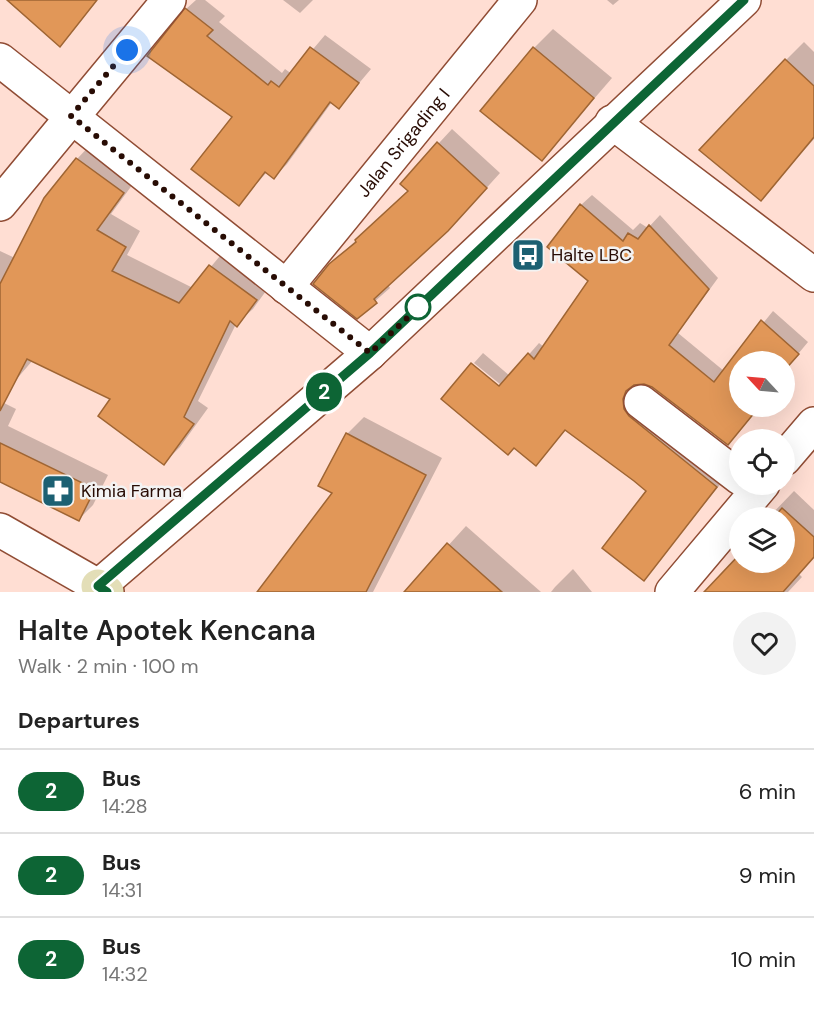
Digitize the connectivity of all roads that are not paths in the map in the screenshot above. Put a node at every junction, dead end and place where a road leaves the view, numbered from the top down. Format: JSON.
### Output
{"nodes":[{"id":1,"x":169,"y":0,"type":"edge"},
{"id":2,"x":520,"y":0,"type":"edge"},
{"id":3,"x":744,"y":0,"type":"edge"},
{"id":4,"x":0,"y":60,"type":"edge"},
{"id":5,"x":71,"y":116,"type":"junction"},
{"id":6,"x":612,"y":122,"type":"junction"},
{"id":7,"x":0,"y":204,"type":"edge"},
{"id":8,"x":814,"y":275,"type":"edge"},
{"id":9,"x":286,"y":287,"type":"junction"},
{"id":10,"x":370,"y":353,"type":"junction"},
{"id":11,"x":641,"y":402,"type":"dead end"},
{"id":12,"x":814,"y":424,"type":"edge"},
{"id":13,"x":795,"y":446,"type":"edge"},
{"id":14,"x":729,"y":468,"type":"edge"},
{"id":15,"x":745,"y":495,"type":"edge"},
{"id":16,"x":0,"y":530,"type":"edge"},
{"id":17,"x":99,"y":590,"type":"edge"},
{"id":18,"x":672,"y":592,"type":"edge"}],
"edges":[{"from":1,"to":5,"type":"street"},
{"from":2,"to":9,"type":"street","name":"Jalan Srigading I"},
{"from":3,"to":6,"type":"street"},
{"from":4,"to":5,"type":"street"},
{"from":5,"to":7,"type":"street"},
{"from":5,"to":9,"type":"street"},
{"from":6,"to":8,"type":"street"},
{"from":6,"to":10,"type":"street"},
{"from":9,"to":10,"type":"street"},
{"from":10,"to":17,"type":"street"},
{"from":11,"to":14,"type":"street"},
{"from":12,"to":13,"type":"street"},
{"from":15,"to":18,"type":"street"},
{"from":16,"to":17,"type":"street"}]}
